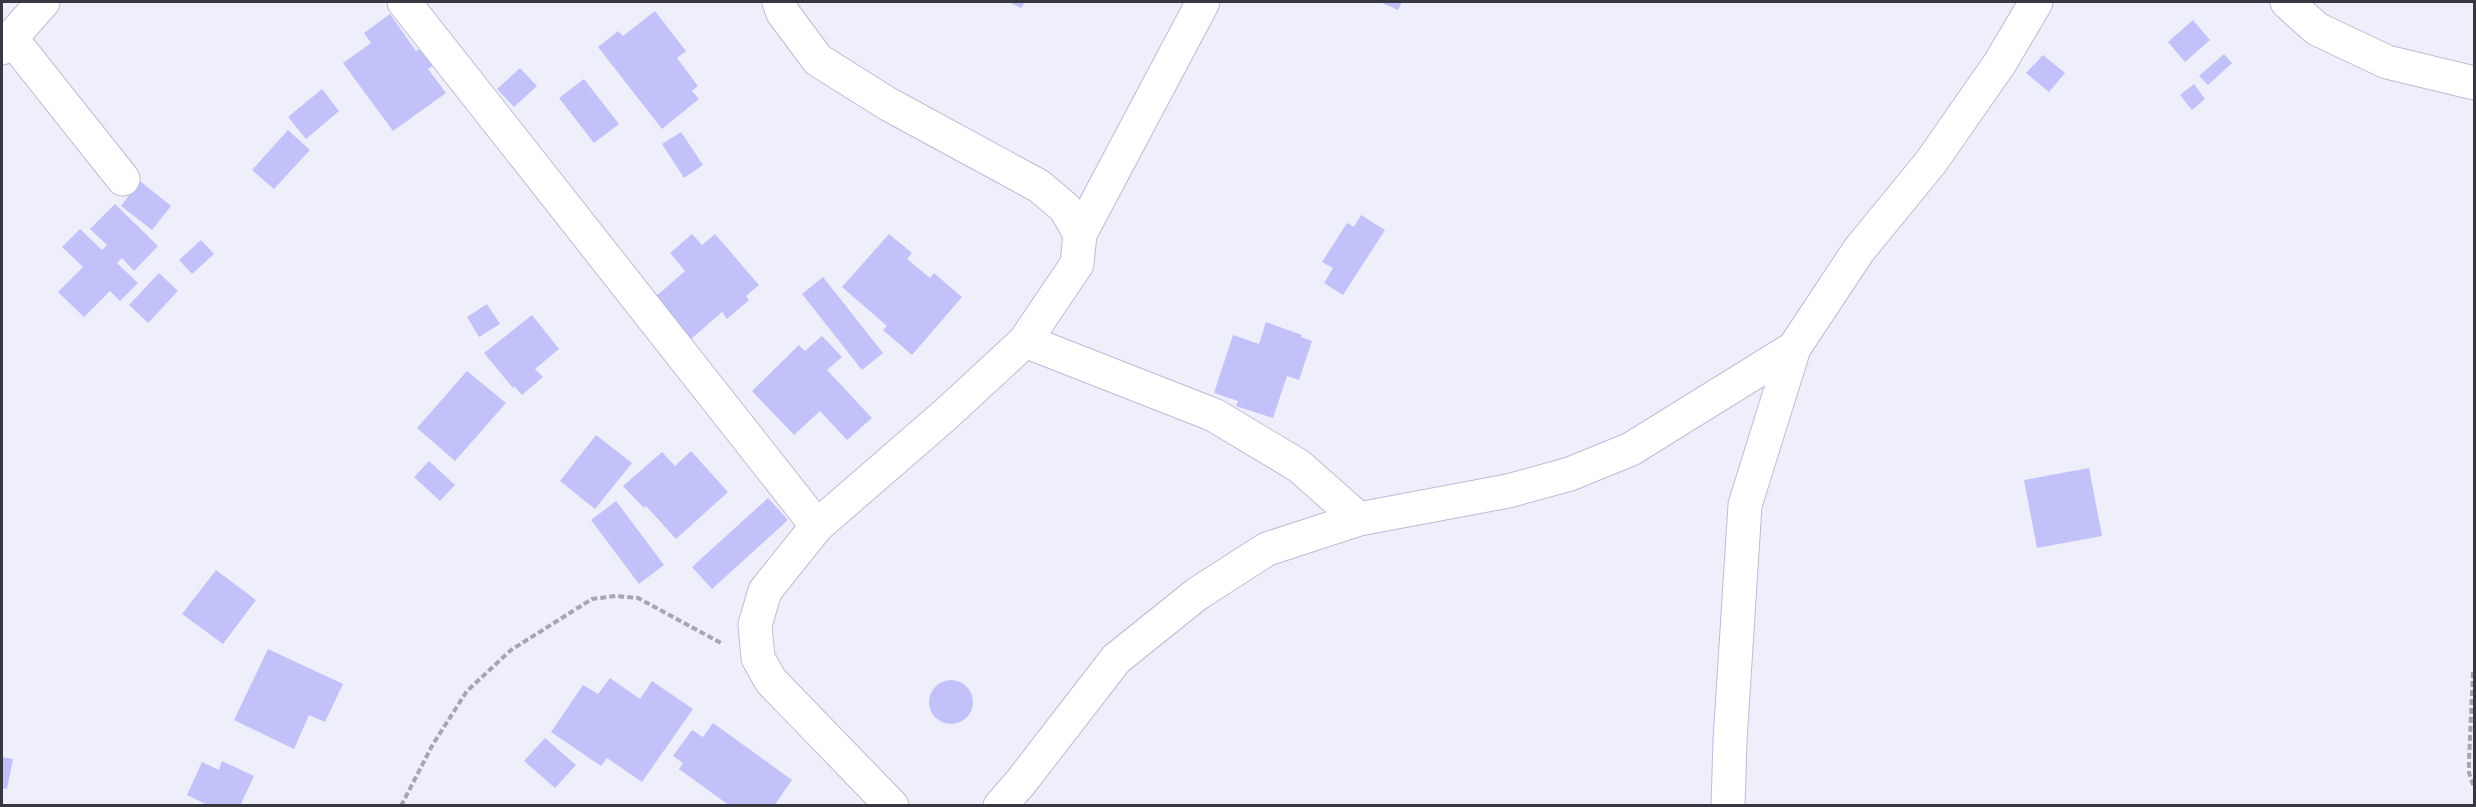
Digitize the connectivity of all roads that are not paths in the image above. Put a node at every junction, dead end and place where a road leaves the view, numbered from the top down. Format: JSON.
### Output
{"nodes":[{"id":1,"x":43,"y":2,"type":"edge"},
{"id":2,"x":404,"y":2,"type":"edge"},
{"id":3,"x":779,"y":2,"type":"edge"},
{"id":4,"x":1203,"y":2,"type":"edge"},
{"id":5,"x":2036,"y":2,"type":"edge"},
{"id":6,"x":2286,"y":2,"type":"edge"},
{"id":7,"x":6,"y":43,"type":"edge"},
{"id":8,"x":2475,"y":83,"type":"edge"},
{"id":9,"x":123,"y":179,"type":"dead end"},
{"id":10,"x":1080,"y":234,"type":"junction"},
{"id":11,"x":1026,"y":341,"type":"junction"},
{"id":12,"x":1794,"y":348,"type":"junction"},
{"id":13,"x":1359,"y":519,"type":"junction"},
{"id":14,"x":817,"y":526,"type":"junction"},
{"id":15,"x":892,"y":806,"type":"edge"},
{"id":16,"x":1000,"y":806,"type":"edge"},
{"id":17,"x":1728,"y":806,"type":"edge"}],
"edges":[{"from":1,"to":7,"type":"street"},
{"from":2,"to":14,"type":"street"},
{"from":3,"to":10,"type":"street"},
{"from":4,"to":10,"type":"street"},
{"from":5,"to":12,"type":"street"},
{"from":6,"to":8,"type":"street"},
{"from":7,"to":9,"type":"street"},
{"from":10,"to":11,"type":"street"},
{"from":11,"to":13,"type":"street"},
{"from":11,"to":14,"type":"street"},
{"from":12,"to":13,"type":"street"},
{"from":12,"to":17,"type":"street"},
{"from":13,"to":16,"type":"street"},
{"from":14,"to":15,"type":"street"}]}
